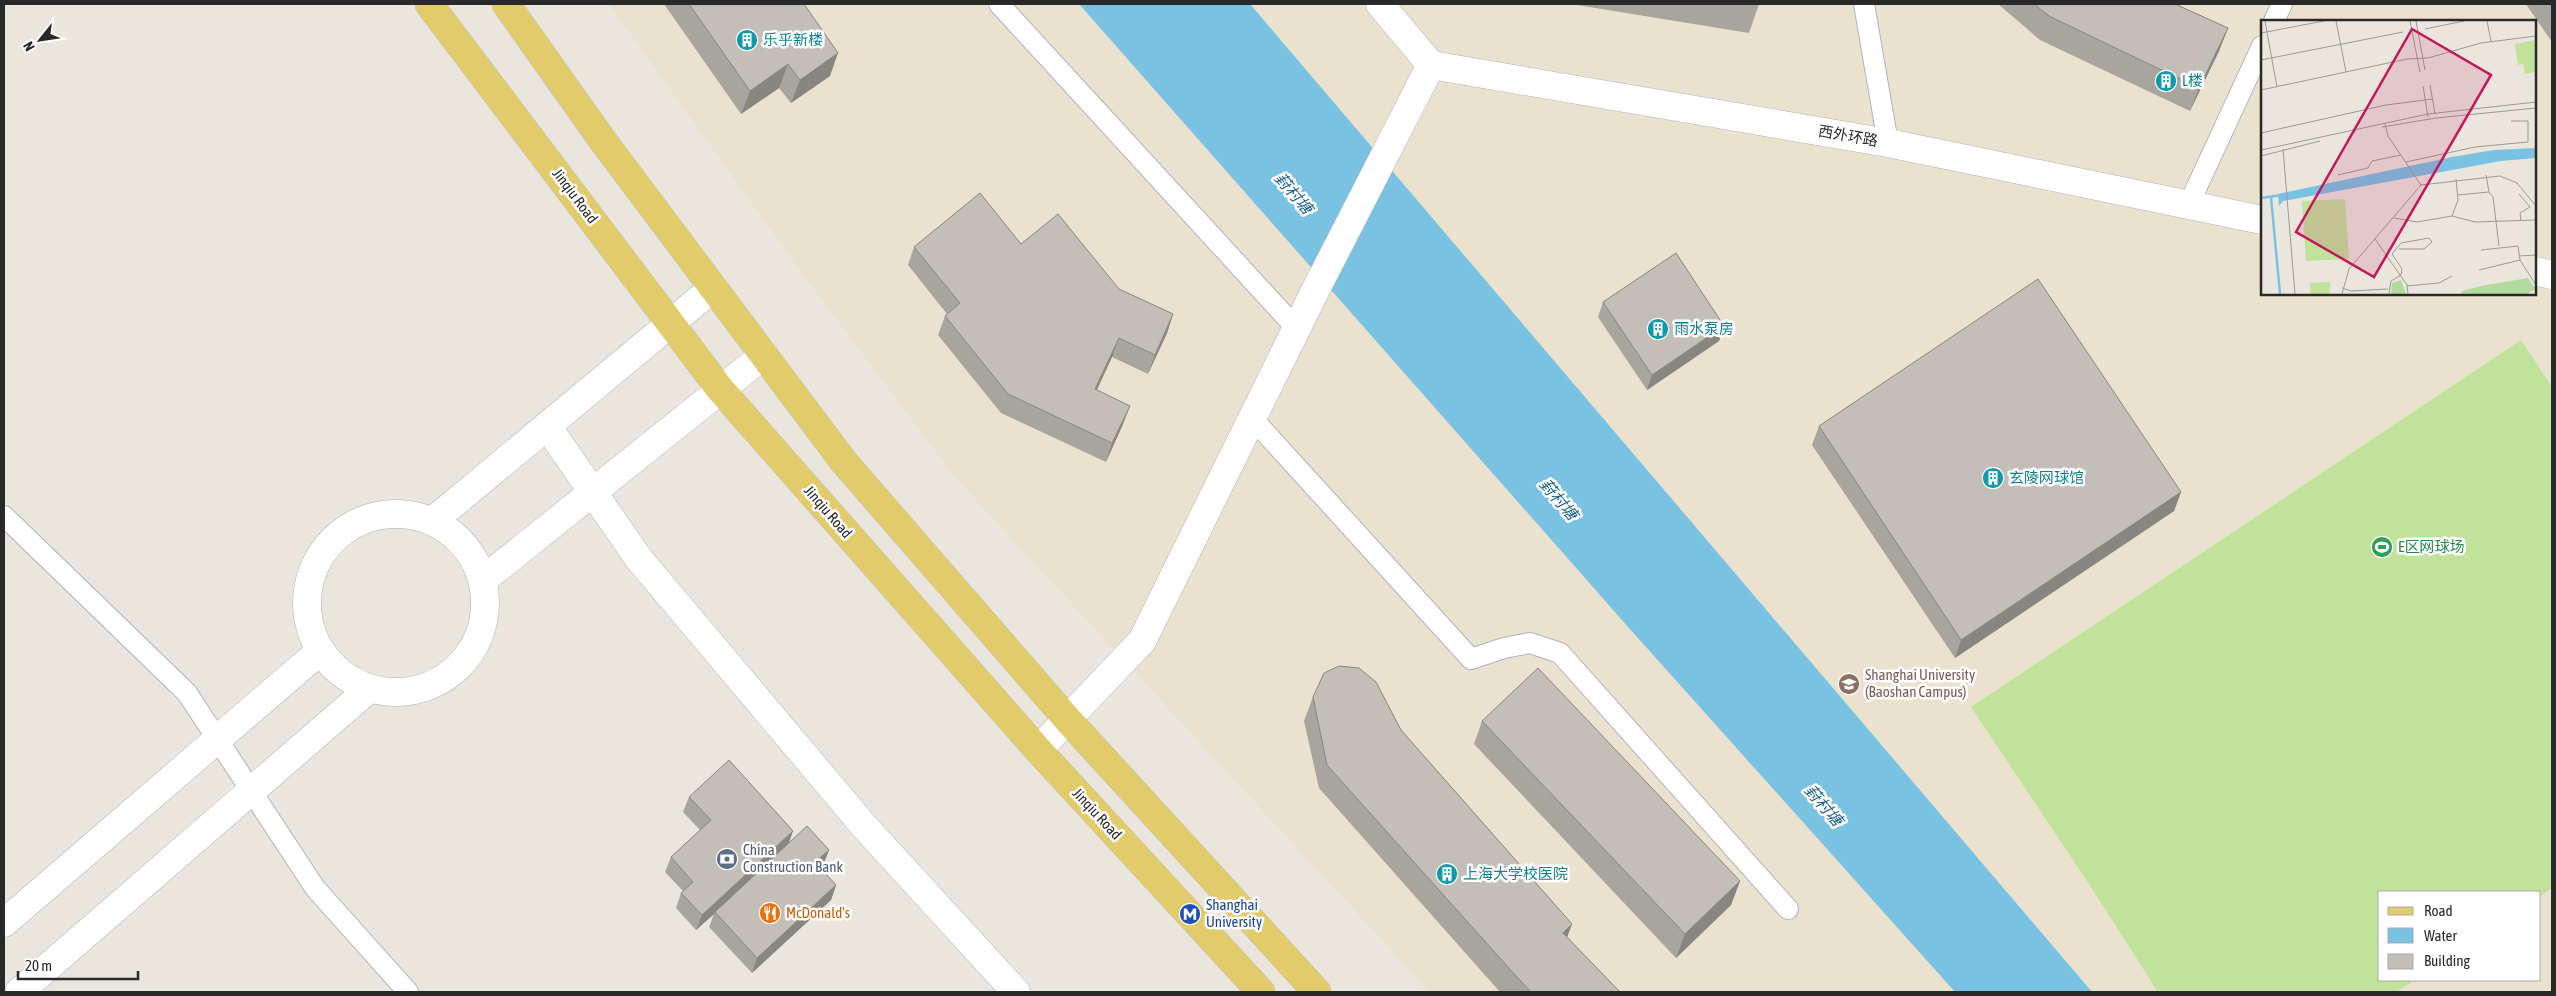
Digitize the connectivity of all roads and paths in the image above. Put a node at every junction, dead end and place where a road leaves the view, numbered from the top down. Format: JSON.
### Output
{"nodes":[{"id":1,"x":429,"y":4,"type":"edge"},
{"id":2,"x":506,"y":4,"type":"edge"},
{"id":3,"x":999,"y":4,"type":"edge"},
{"id":4,"x":1380,"y":4,"type":"edge"},
{"id":5,"x":1864,"y":4,"type":"edge"},
{"id":6,"x":2282,"y":4,"type":"edge"},
{"id":7,"x":2274,"y":20,"type":"edge"},
{"id":8,"x":2261,"y":48,"type":"edge"},
{"id":9,"x":1431,"y":65,"type":"junction"},
{"id":10,"x":1888,"y":143,"type":"junction"},
{"id":11,"x":2188,"y":206,"type":"junction"},
{"id":12,"x":2261,"y":220,"type":"edge"},
{"id":13,"x":2536,"y":271,"type":"edge"},
{"id":14,"x":2552,"y":274,"type":"edge"},
{"id":15,"x":713,"y":288,"type":"junction"},
{"id":16,"x":671,"y":322,"type":"junction"},
{"id":17,"x":1296,"y":329,"type":"junction"},
{"id":18,"x":764,"y":355,"type":"junction"},
{"id":19,"x":720,"y":390,"type":"junction"},
{"id":20,"x":1252,"y":418,"type":"junction"},
{"id":21,"x":547,"y":426,"type":"junction"},
{"id":22,"x":592,"y":492,"type":"junction"},
{"id":23,"x":4,"y":516,"type":"edge"},
{"id":24,"x":434,"y":520,"type":"junction"},
{"id":25,"x":483,"y":580,"type":"junction"},
{"id":26,"x":320,"y":651,"type":"junction"},
{"id":27,"x":369,"y":689,"type":"junction"},
{"id":28,"x":1068,"y":720,"type":"junction"},
{"id":29,"x":217,"y":739,"type":"junction"},
{"id":30,"x":1038,"y":750,"type":"junction"},
{"id":31,"x":250,"y":792,"type":"junction"},
{"id":32,"x":1788,"y":909,"type":"dead end"},
{"id":33,"x":4,"y":923,"type":"edge"},
{"id":34,"x":19,"y":992,"type":"edge"},
{"id":35,"x":408,"y":992,"type":"edge"},
{"id":36,"x":1016,"y":992,"type":"edge"},
{"id":37,"x":1261,"y":992,"type":"edge"},
{"id":38,"x":1317,"y":992,"type":"edge"}],
"edges":[{"from":1,"to":16,"type":"main road","name":"Jinqiu Road"},
{"from":2,"to":15,"type":"main road"},
{"from":3,"to":17,"type":"lane"},
{"from":4,"to":9,"type":"street"},
{"from":5,"to":10,"type":"lane"},
{"from":6,"to":7,"type":"lane"},
{"from":8,"to":11,"type":"lane"},
{"from":9,"to":10,"type":"street","name":"西外环路"},
{"from":9,"to":17,"type":"street"},
{"from":10,"to":11,"type":"street","name":"西外环路"},
{"from":11,"to":12,"type":"street","name":"西外环路"},
{"from":13,"to":14,"type":"street"},
{"from":15,"to":16,"type":"street"},
{"from":15,"to":18,"type":"main road"},
{"from":16,"to":19,"type":"main road","name":"Jinqiu Road"},
{"from":16,"to":21,"type":"street"},
{"from":17,"to":20,"type":"street"},
{"from":18,"to":19,"type":"street"},
{"from":18,"to":28,"type":"main road"},
{"from":19,"to":22,"type":"street"},
{"from":19,"to":30,"type":"main road","name":"Jinqiu Road"},
{"from":20,"to":28,"type":"street"},
{"from":20,"to":32,"type":"lane"},
{"from":21,"to":22,"type":"street"},
{"from":21,"to":24,"type":"street"},
{"from":22,"to":25,"type":"street"},
{"from":22,"to":36,"type":"street"},
{"from":23,"to":29,"type":"lane"},
{"from":24,"to":25,"type":"street"},
{"from":24,"to":26,"type":"street"},
{"from":25,"to":27,"type":"street"},
{"from":26,"to":27,"type":"street"},
{"from":26,"to":29,"type":"street"},
{"from":27,"to":31,"type":"street"},
{"from":28,"to":30,"type":"street"},
{"from":28,"to":38,"type":"main road"},
{"from":29,"to":31,"type":"lane"},
{"from":29,"to":33,"type":"street"},
{"from":30,"to":37,"type":"main road","name":"Jinqiu Road"},
{"from":31,"to":34,"type":"street"},
{"from":31,"to":35,"type":"lane"}]}
